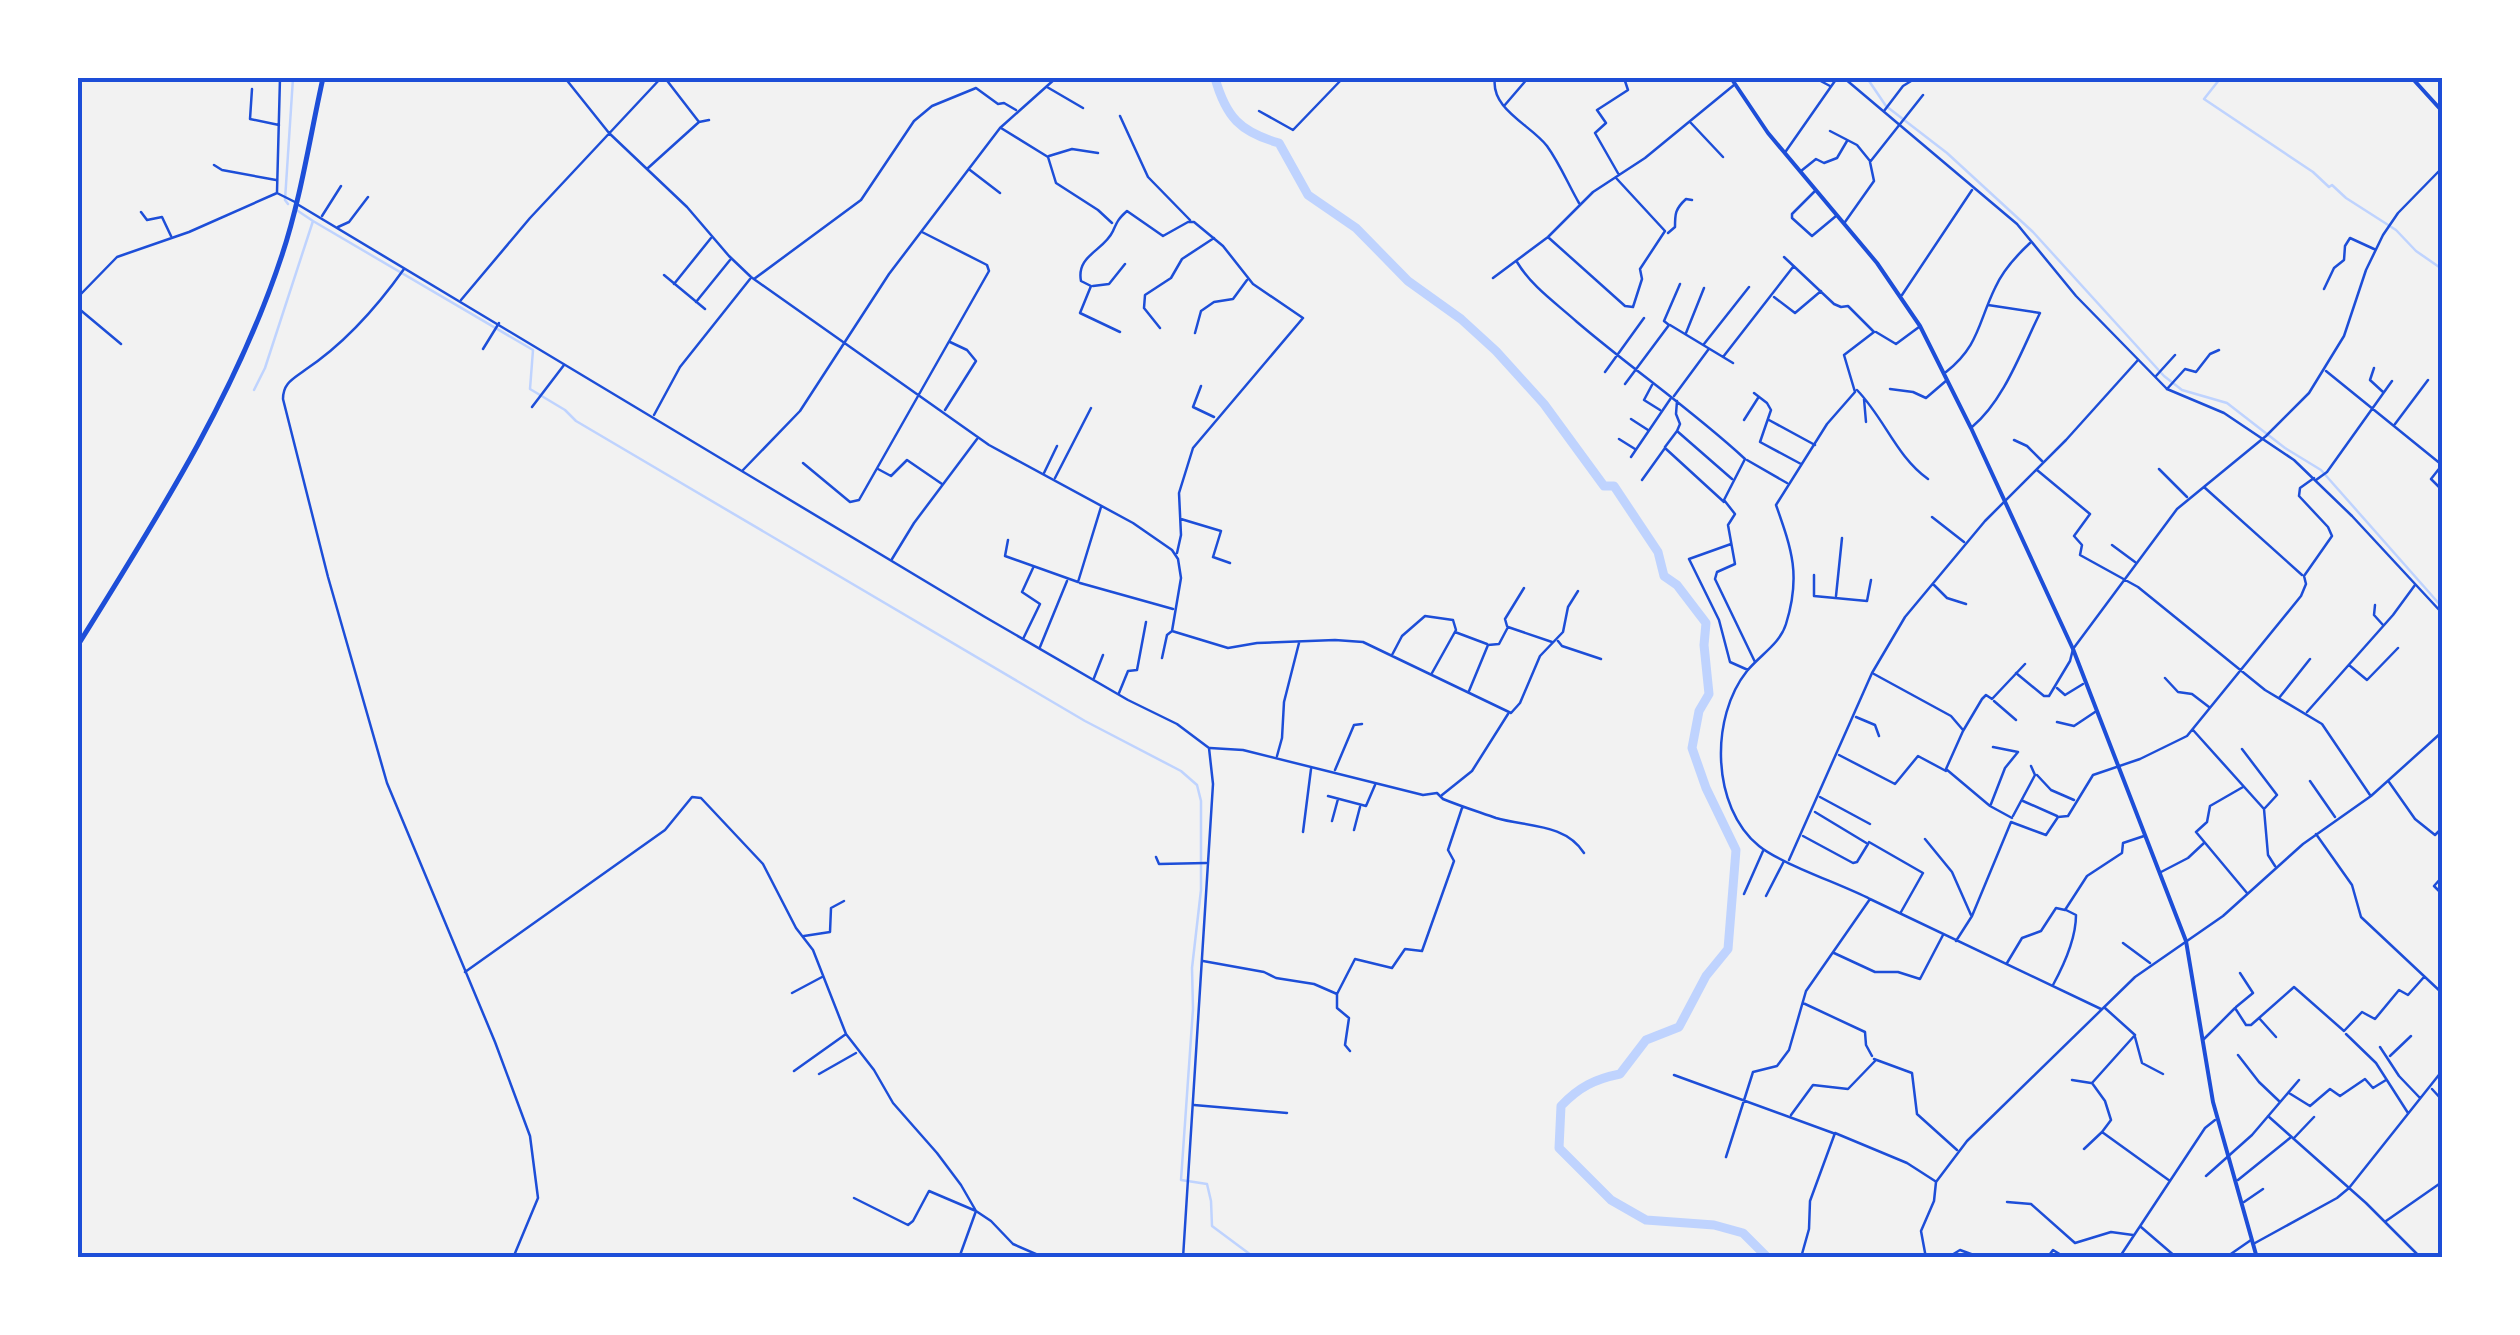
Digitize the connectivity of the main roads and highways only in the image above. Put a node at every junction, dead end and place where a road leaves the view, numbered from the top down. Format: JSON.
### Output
{"nodes":[{"id":1,"x":323,"y":78,"type":"edge"},
{"id":2,"x":1731,"y":78,"type":"edge"},
{"id":3,"x":2412,"y":78,"type":"edge"},
{"id":4,"x":2442,"y":111,"type":"edge"},
{"id":5,"x":78,"y":644,"type":"edge"},
{"id":6,"x":2257,"y":1258,"type":"edge"}],
"edges":[{"from":1,"to":5,"type":"highway"},
{"from":2,"to":6,"type":"main road"},
{"from":3,"to":4,"type":"main road"}]}
